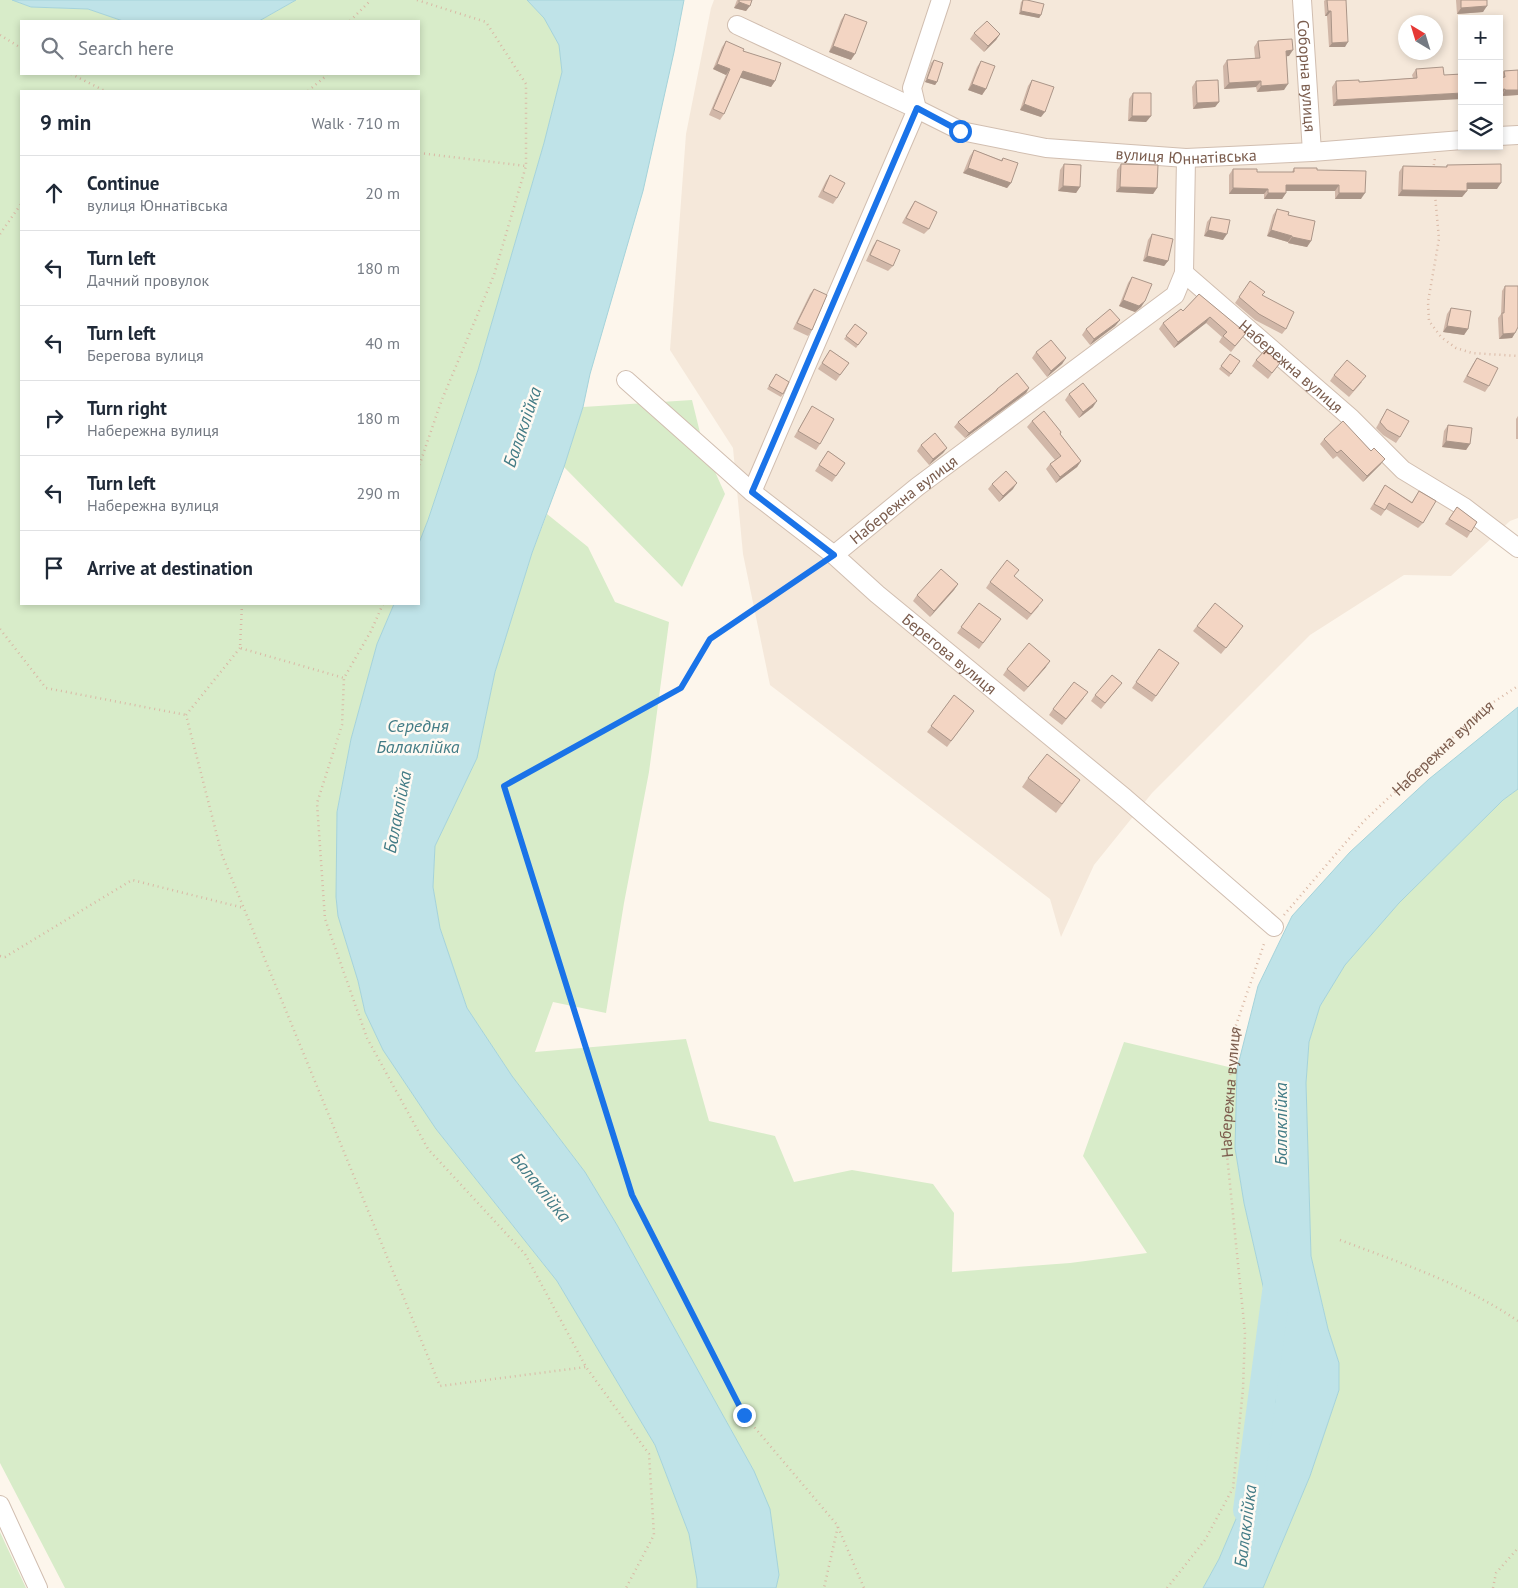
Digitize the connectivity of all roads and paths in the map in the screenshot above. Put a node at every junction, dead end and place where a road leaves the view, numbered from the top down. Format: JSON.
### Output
{"nodes":[{"id":1,"x":371,"y":0,"type":"edge"},
{"id":2,"x":417,"y":0,"type":"edge"},
{"id":3,"x":941,"y":0,"type":"edge"},
{"id":4,"x":1302,"y":0,"type":"edge"},
{"id":5,"x":351,"y":20,"type":"edge"},
{"id":6,"x":737,"y":25,"type":"dead end"},
{"id":7,"x":0,"y":35,"type":"edge"},
{"id":8,"x":20,"y":47,"type":"edge"},
{"id":9,"x":73,"y":75,"type":"edge"},
{"id":10,"x":326,"y":75,"type":"edge"},
{"id":11,"x":103,"y":90,"type":"edge"},
{"id":12,"x":309,"y":90,"type":"edge"},
{"id":13,"x":917,"y":108,"type":"junction"},
{"id":14,"x":1518,"y":135,"type":"edge"},
{"id":15,"x":1503,"y":136,"type":"edge"},
{"id":16,"x":1458,"y":140,"type":"edge"},
{"id":17,"x":1438,"y":142,"type":"junction"},
{"id":18,"x":1312,"y":152,"type":"junction"},
{"id":19,"x":420,"y":153,"type":"edge"},
{"id":20,"x":1186,"y":158,"type":"junction"},
{"id":21,"x":526,"y":166,"type":"junction"},
{"id":22,"x":1433,"y":170,"type":"edge"},
{"id":23,"x":1435,"y":190,"type":"edge"},
{"id":24,"x":20,"y":205,"type":"edge"},
{"id":25,"x":0,"y":234,"type":"edge"},
{"id":26,"x":1184,"y":273,"type":"junction"},
{"id":27,"x":1518,"y":356,"type":"edge"},
{"id":28,"x":626,"y":380,"type":"dead end"},
{"id":29,"x":420,"y":463,"type":"edge"},
{"id":30,"x":752,"y":492,"type":"junction"},
{"id":31,"x":1518,"y":548,"type":"edge"},
{"id":32,"x":834,"y":555,"type":"junction"},
{"id":33,"x":242,"y":605,"type":"edge"},
{"id":34,"x":383,"y":605,"type":"edge"},
{"id":35,"x":0,"y":629,"type":"edge"},
{"id":36,"x":240,"y":648,"type":"junction"},
{"id":37,"x":344,"y":678,"type":"junction"},
{"id":38,"x":1518,"y":686,"type":"edge"},
{"id":39,"x":186,"y":715,"type":"junction"},
{"id":40,"x":244,"y":908,"type":"junction"},
{"id":41,"x":1274,"y":927,"type":"junction"},
{"id":42,"x":0,"y":956,"type":"edge"},
{"id":43,"x":1340,"y":1240,"type":"dead end"},
{"id":44,"x":1518,"y":1321,"type":"edge"},
{"id":45,"x":586,"y":1367,"type":"junction"},
{"id":46,"x":0,"y":1504,"type":"edge"},
{"id":47,"x":838,"y":1526,"type":"junction"},
{"id":48,"x":1518,"y":1548,"type":"edge"},
{"id":49,"x":38,"y":1588,"type":"edge"},
{"id":50,"x":626,"y":1588,"type":"edge"},
{"id":51,"x":824,"y":1588,"type":"edge"},
{"id":52,"x":864,"y":1588,"type":"edge"},
{"id":53,"x":1167,"y":1588,"type":"edge"},
{"id":54,"x":1493,"y":1588,"type":"edge"}],
"edges":[{"from":1,"to":5,"type":"path"},
{"from":2,"to":21,"type":"path"},
{"from":3,"to":13,"type":"street"},
{"from":4,"to":18,"type":"street","name":"Соборна вулиця"},
{"from":6,"to":13,"type":"street","name":"вулиця Юннатівська"},
{"from":7,"to":8,"type":"path"},
{"from":9,"to":11,"type":"path"},
{"from":10,"to":12,"type":"path"},
{"from":13,"to":20,"type":"street","name":"вулиця Юннатівська"},
{"from":13,"to":30,"type":"street"},
{"from":14,"to":15,"type":"street"},
{"from":16,"to":17,"type":"street","name":"вулиця Юннатівська"},
{"from":17,"to":18,"type":"street","name":"вулиця Юннатівська"},
{"from":17,"to":22,"type":"path"},
{"from":18,"to":20,"type":"street","name":"вулиця Юннатівська"},
{"from":19,"to":21,"type":"path"},
{"from":20,"to":26,"type":"street","name":"Набережна вулиця"},
{"from":21,"to":29,"type":"path"},
{"from":23,"to":27,"type":"path"},
{"from":24,"to":25,"type":"path"},
{"from":26,"to":31,"type":"street","name":"Набережна вулиця"},
{"from":26,"to":32,"type":"street","name":"Набережна вулиця"},
{"from":28,"to":30,"type":"street","name":"Берегова вулиця"},
{"from":30,"to":32,"type":"street","name":"Берегова вулиця"},
{"from":32,"to":41,"type":"street","name":"Берегова вулиця"},
{"from":32,"to":47,"type":"path","name":"Набережна вулиця"},
{"from":33,"to":36,"type":"path"},
{"from":34,"to":37,"type":"path"},
{"from":35,"to":39,"type":"path"},
{"from":36,"to":37,"type":"path"},
{"from":36,"to":39,"type":"path"},
{"from":37,"to":45,"type":"path"},
{"from":38,"to":41,"type":"path","name":"Набережна вулиця"},
{"from":39,"to":40,"type":"path"},
{"from":40,"to":42,"type":"path"},
{"from":40,"to":45,"type":"path"},
{"from":41,"to":53,"type":"path","name":"Набережна вулиця"},
{"from":43,"to":44,"type":"path"},
{"from":45,"to":50,"type":"path"},
{"from":46,"to":49,"type":"street"},
{"from":47,"to":51,"type":"path"},
{"from":47,"to":52,"type":"path"},
{"from":48,"to":54,"type":"path"}]}
